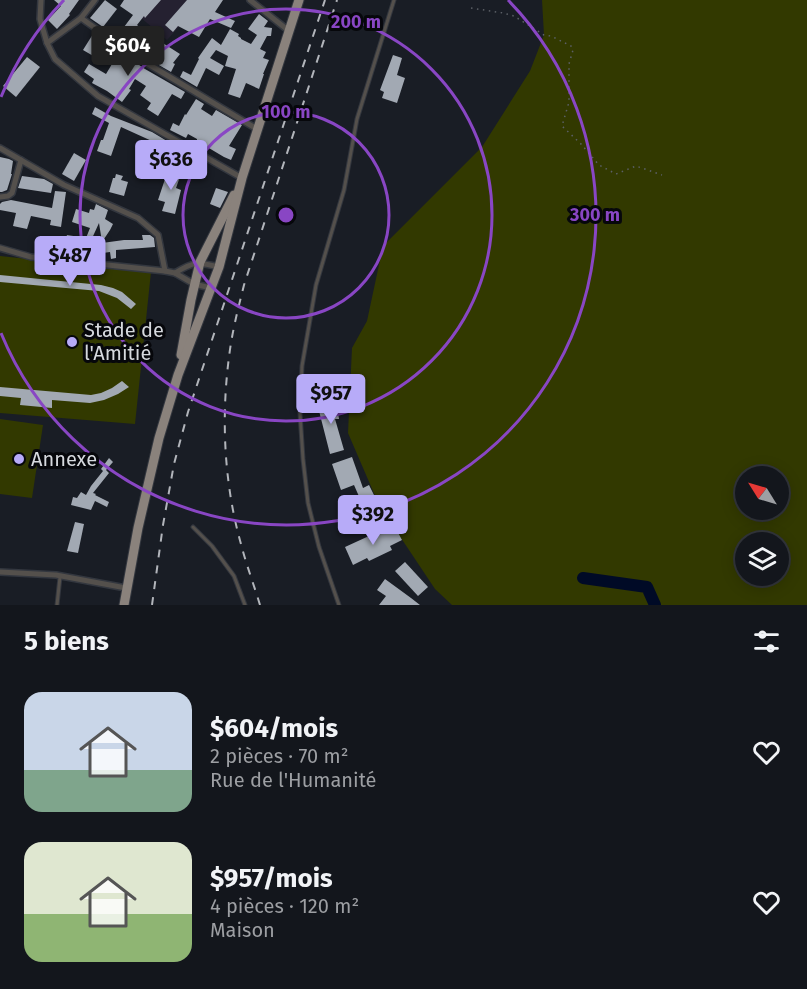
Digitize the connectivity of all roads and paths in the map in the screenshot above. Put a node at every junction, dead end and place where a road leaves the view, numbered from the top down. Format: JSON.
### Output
{"nodes":[{"id":1,"x":41,"y":0,"type":"edge"},
{"id":2,"x":95,"y":0,"type":"edge"},
{"id":3,"x":250,"y":0,"type":"edge"},
{"id":4,"x":299,"y":0,"type":"edge"},
{"id":5,"x":394,"y":0,"type":"edge"},
{"id":6,"x":471,"y":9,"type":"dead end"},
{"id":7,"x":81,"y":18,"type":"junction"},
{"id":8,"x":289,"y":31,"type":"junction"},
{"id":9,"x":47,"y":43,"type":"junction"},
{"id":10,"x":257,"y":129,"type":"junction"},
{"id":11,"x":0,"y":148,"type":"edge"},
{"id":12,"x":21,"y":160,"type":"junction"},
{"id":13,"x":662,"y":175,"type":"dead end"},
{"id":14,"x":242,"y":178,"type":"junction"},
{"id":15,"x":0,"y":197,"type":"edge"},
{"id":16,"x":0,"y":248,"type":"edge"},
{"id":17,"x":200,"y":262,"type":"junction"},
{"id":18,"x":219,"y":267,"type":"junction"},
{"id":19,"x":165,"y":271,"type":"junction"},
{"id":20,"x":175,"y":273,"type":"junction"},
{"id":21,"x":194,"y":284,"type":"junction"},
{"id":22,"x":212,"y":288,"type":"junction"},
{"id":23,"x":178,"y":375,"type":"junction"},
{"id":24,"x":193,"y":528,"type":"dead end"},
{"id":25,"x":0,"y":572,"type":"edge"},
{"id":26,"x":60,"y":576,"type":"junction"},
{"id":27,"x":126,"y":588,"type":"junction"},
{"id":28,"x":57,"y":605,"type":"edge"},
{"id":29,"x":124,"y":605,"type":"edge"},
{"id":30,"x":246,"y":605,"type":"edge"},
{"id":31,"x":339,"y":605,"type":"edge"}],
"edges":[{"from":1,"to":9,"type":"street"},
{"from":2,"to":7,"type":"street"},
{"from":3,"to":8,"type":"street"},
{"from":4,"to":8,"type":"main road"},
{"from":5,"to":31,"type":"lane"},
{"from":6,"to":13,"type":"path"},
{"from":7,"to":9,"type":"street"},
{"from":7,"to":10,"type":"street"},
{"from":8,"to":10,"type":"main road"},
{"from":9,"to":14,"type":"street"},
{"from":10,"to":14,"type":"main road"},
{"from":11,"to":12,"type":"street"},
{"from":12,"to":15,"type":"street"},
{"from":12,"to":19,"type":"street"},
{"from":14,"to":17,"type":"main road"},
{"from":14,"to":18,"type":"main road"},
{"from":16,"to":19,"type":"street"},
{"from":17,"to":18,"type":"street"},
{"from":17,"to":20,"type":"street"},
{"from":17,"to":21,"type":"main road"},
{"from":18,"to":22,"type":"main road"},
{"from":19,"to":20,"type":"street"},
{"from":20,"to":21,"type":"street"},
{"from":21,"to":22,"type":"street"},
{"from":21,"to":23,"type":"main road"},
{"from":22,"to":23,"type":"main road"},
{"from":23,"to":27,"type":"main road"},
{"from":24,"to":30,"type":"lane"},
{"from":25,"to":26,"type":"street"},
{"from":26,"to":27,"type":"street"},
{"from":26,"to":28,"type":"lane"},
{"from":27,"to":29,"type":"main road"}]}
